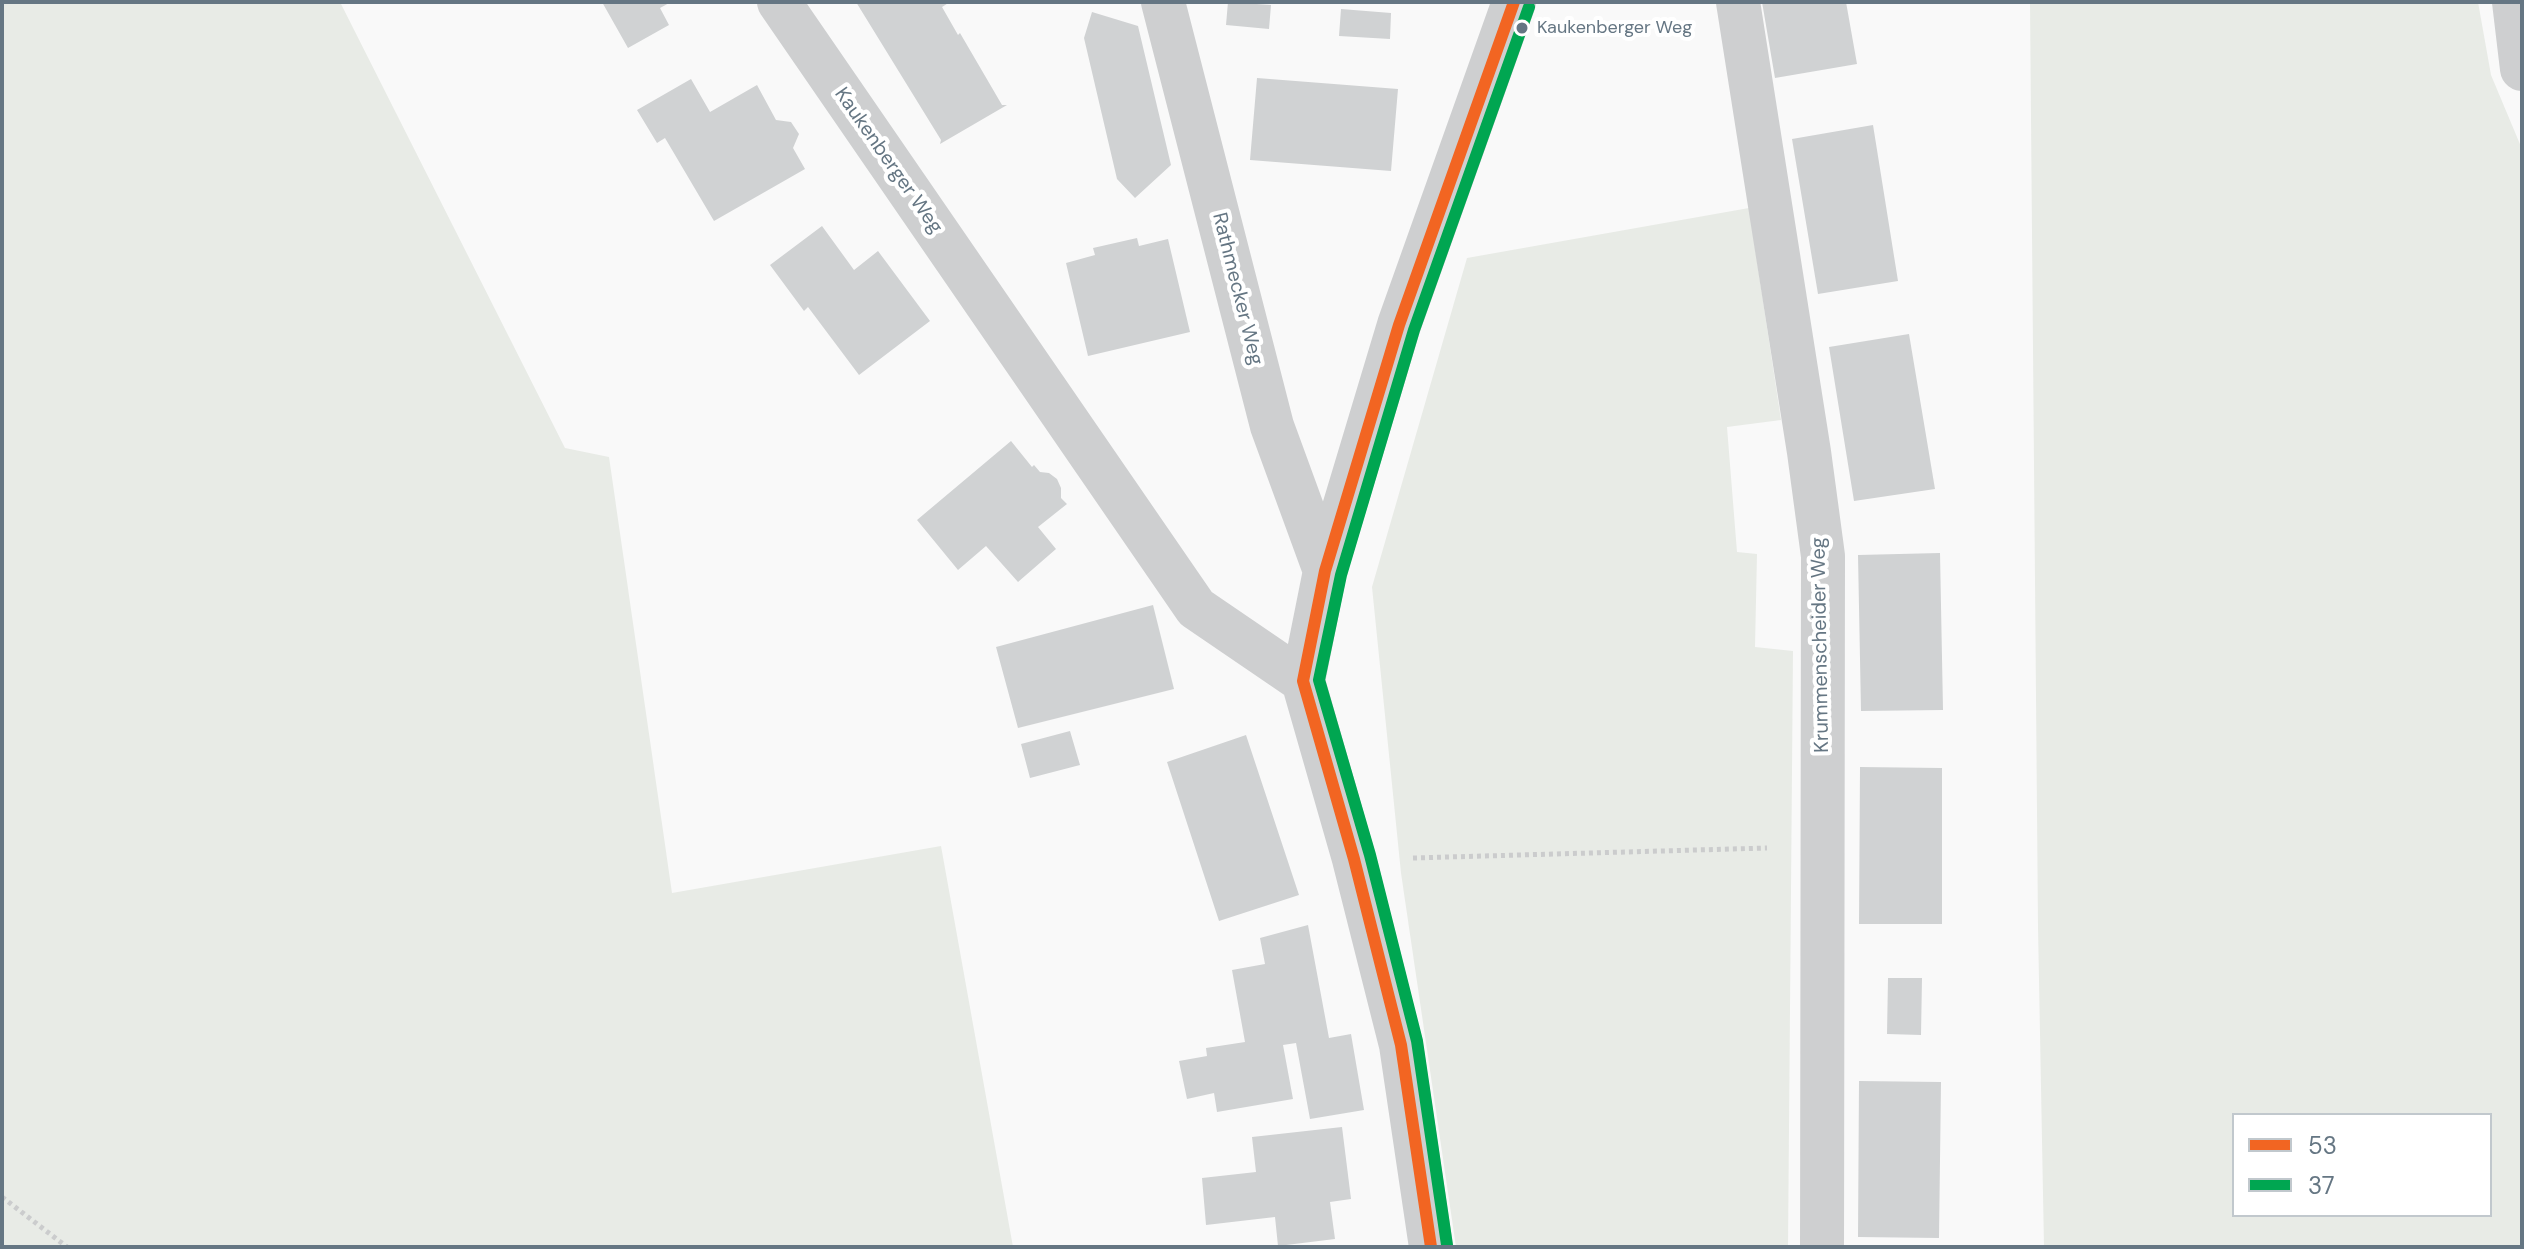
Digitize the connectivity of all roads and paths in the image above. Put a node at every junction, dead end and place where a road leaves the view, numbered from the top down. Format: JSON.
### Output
{"nodes":[{"id":1,"x":779,"y":2,"type":"edge"},
{"id":2,"x":1163,"y":2,"type":"edge"},
{"id":3,"x":1514,"y":2,"type":"edge"},
{"id":4,"x":1738,"y":2,"type":"edge"},
{"id":5,"x":2514,"y":2,"type":"edge"},
{"id":6,"x":2522,"y":69,"type":"edge"},
{"id":7,"x":1325,"y":571,"type":"junction"},
{"id":8,"x":1303,"y":681,"type":"junction"},
{"id":9,"x":1824,"y":847,"type":"junction"},
{"id":10,"x":1354,"y":859,"type":"junction"},
{"id":11,"x":2,"y":1197,"type":"edge"},
{"id":12,"x":67,"y":1247,"type":"edge"},
{"id":13,"x":1431,"y":1247,"type":"edge"},
{"id":14,"x":1822,"y":1247,"type":"edge"}],
"edges":[{"from":1,"to":8,"type":"street","name":"Kaukenberger Weg"},
{"from":2,"to":7,"type":"street","name":"Rathmecker Weg"},
{"from":3,"to":7,"type":"street"},
{"from":4,"to":9,"type":"street","name":"Krummenscheider Weg"},
{"from":5,"to":6,"type":"street"},
{"from":7,"to":8,"type":"street"},
{"from":8,"to":10,"type":"street"},
{"from":9,"to":10,"type":"path"},
{"from":9,"to":14,"type":"street","name":"Krummenscheider Weg"},
{"from":10,"to":13,"type":"street"},
{"from":11,"to":12,"type":"path"}]}
